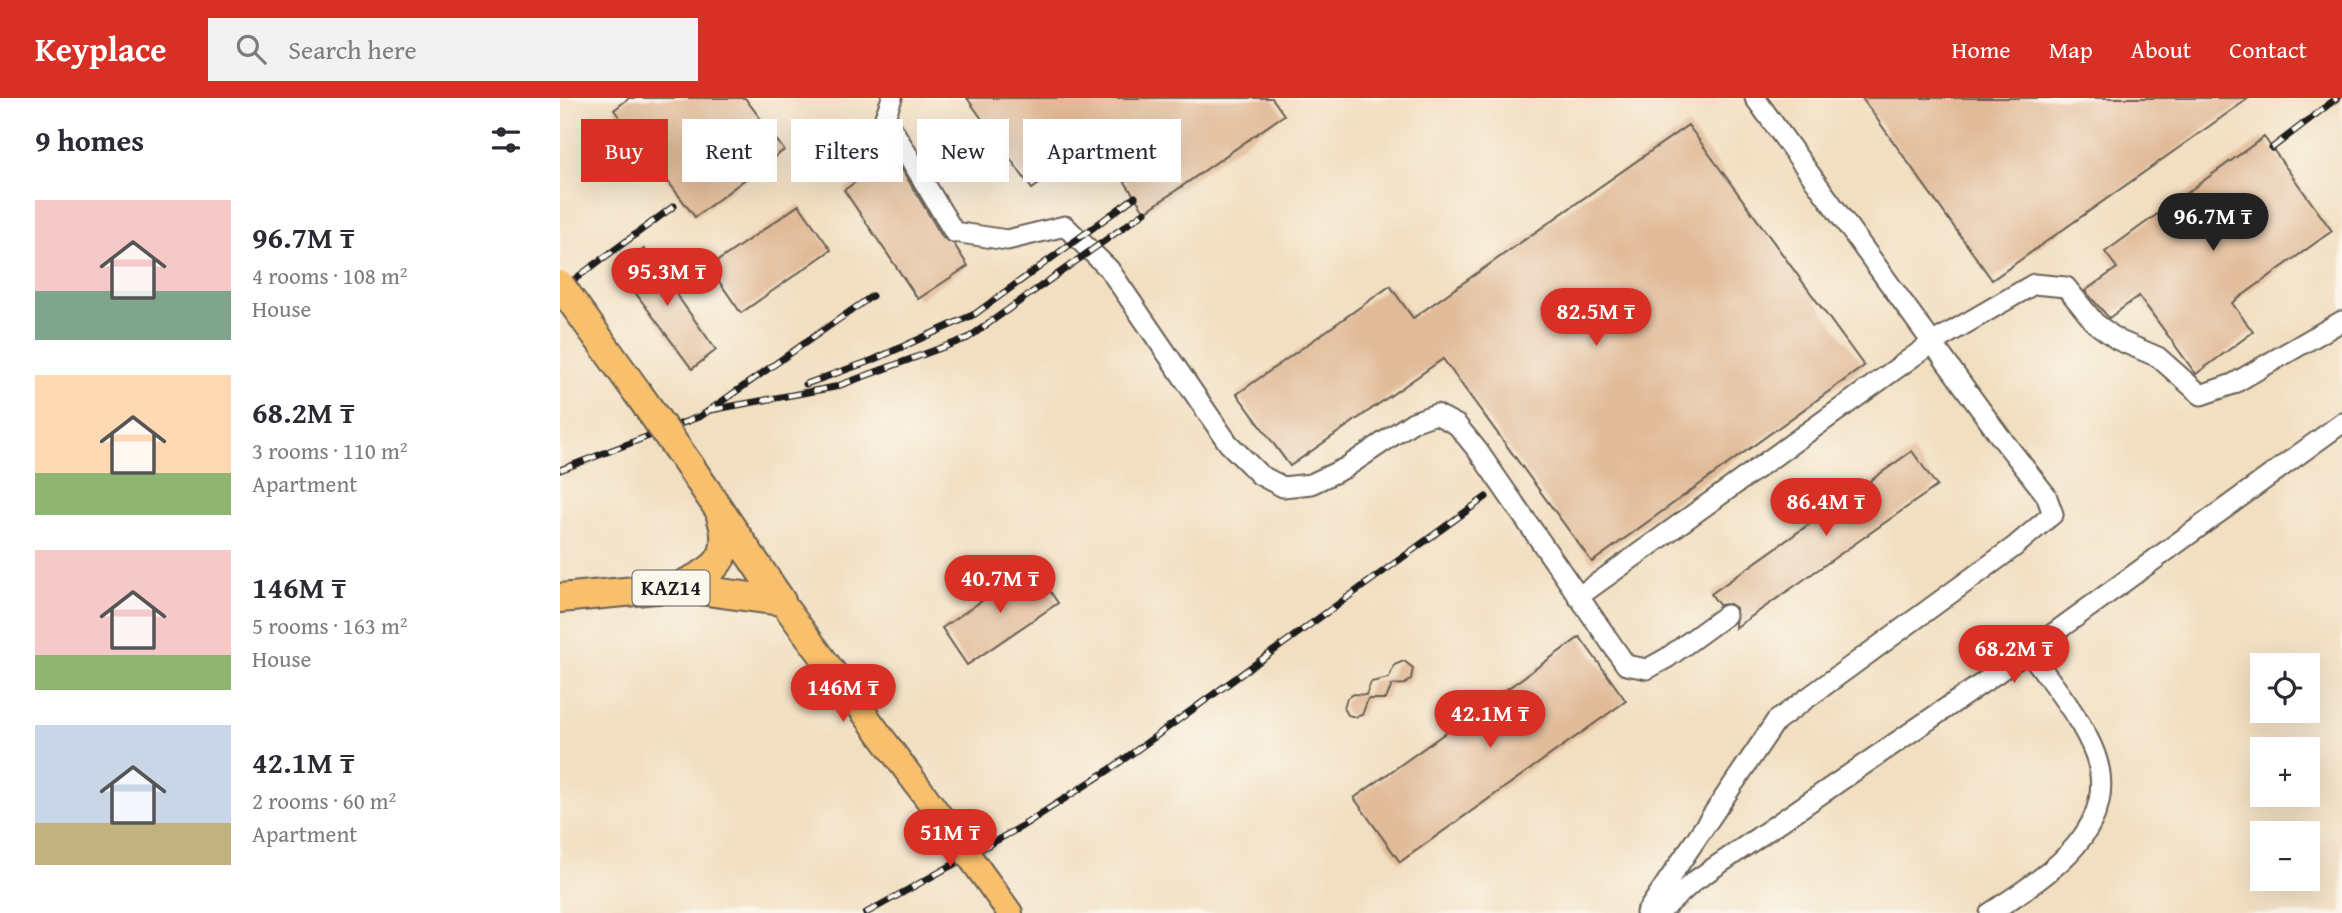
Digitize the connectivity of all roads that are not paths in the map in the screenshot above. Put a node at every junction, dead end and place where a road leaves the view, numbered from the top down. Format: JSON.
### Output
{"nodes":[{"id":1,"x":892,"y":98,"type":"edge"},
{"id":2,"x":1755,"y":98,"type":"edge"},
{"id":3,"x":560,"y":285,"type":"edge"},
{"id":4,"x":2342,"y":321,"type":"edge"},
{"id":5,"x":1932,"y":343,"type":"junction"},
{"id":6,"x":2342,"y":424,"type":"edge"},
{"id":7,"x":719,"y":510,"type":"junction"},
{"id":8,"x":678,"y":587,"type":"junction"},
{"id":9,"x":1578,"y":597,"type":"junction"},
{"id":10,"x":560,"y":598,"type":"edge"},
{"id":11,"x":780,"y":601,"type":"junction"},
{"id":12,"x":1726,"y":615,"type":"dead end"},
{"id":13,"x":2029,"y":651,"type":"junction"},
{"id":14,"x":1010,"y":913,"type":"edge"},
{"id":15,"x":1646,"y":913,"type":"edge"},
{"id":16,"x":1659,"y":913,"type":"edge"},
{"id":17,"x":1990,"y":913,"type":"edge"}],
"edges":[{"from":1,"to":9,"type":"street"},
{"from":2,"to":5,"type":"street"},
{"from":3,"to":7,"type":"highway","number":"KAZ14","bridge":true},
{"from":4,"to":5,"type":"street"},
{"from":5,"to":9,"type":"street"},
{"from":5,"to":15,"type":"street"},
{"from":6,"to":13,"type":"street"},
{"from":7,"to":8,"type":"highway","number":"KAZ14"},
{"from":7,"to":11,"type":"highway","number":"KAZ14"},
{"from":8,"to":10,"type":"highway","number":"KAZ14"},
{"from":8,"to":11,"type":"highway","number":"KAZ14"},
{"from":9,"to":12,"type":"street"},
{"from":11,"to":14,"type":"main road","bridge":true},
{"from":13,"to":16,"type":"street"},
{"from":13,"to":17,"type":"street"}]}
